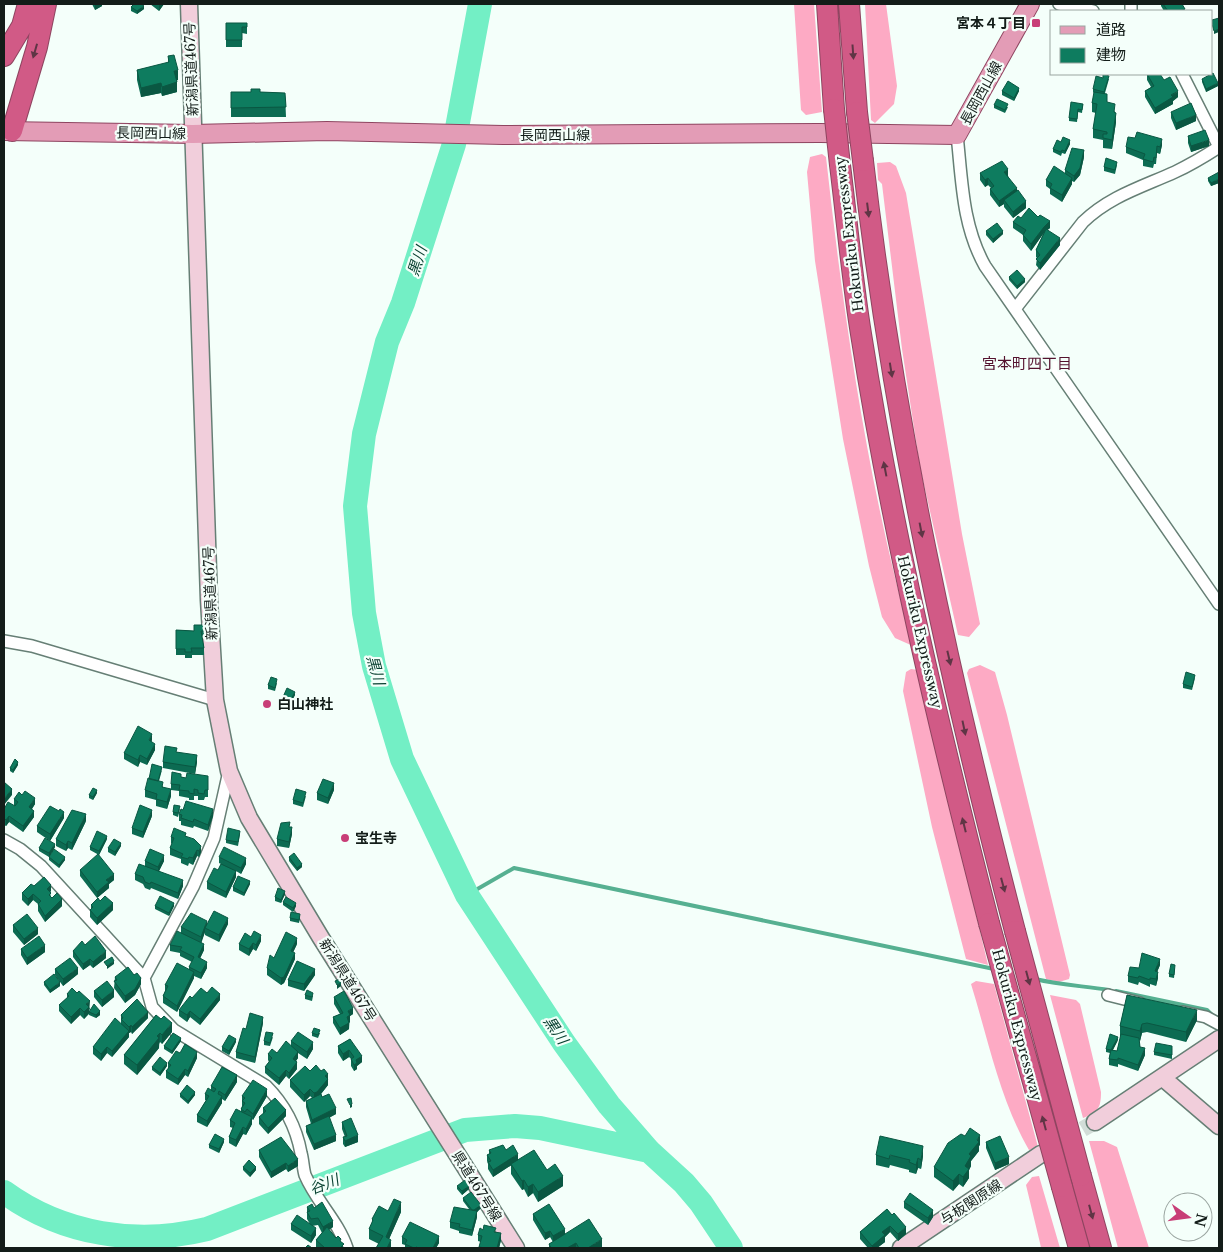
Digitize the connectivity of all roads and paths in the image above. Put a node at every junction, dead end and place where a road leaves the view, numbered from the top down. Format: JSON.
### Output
{"nodes":[{"id":1,"x":28,"y":4,"type":"edge"},
{"id":2,"x":46,"y":4,"type":"edge"},
{"id":3,"x":189,"y":4,"type":"edge"},
{"id":4,"x":826,"y":4,"type":"edge"},
{"id":5,"x":849,"y":4,"type":"edge"},
{"id":6,"x":1030,"y":4,"type":"edge"},
{"id":7,"x":1059,"y":4,"type":"edge"},
{"id":8,"x":1088,"y":10,"type":"edge"},
{"id":9,"x":4,"y":56,"type":"edge"},
{"id":10,"x":1183,"y":75,"type":"edge"},
{"id":11,"x":8,"y":131,"type":"edge"},
{"id":12,"x":193,"y":134,"type":"junction"},
{"id":13,"x":957,"y":135,"type":"junction"},
{"id":14,"x":1219,"y":147,"type":"edge"},
{"id":15,"x":1014,"y":309,"type":"junction"},
{"id":16,"x":1219,"y":604,"type":"edge"},
{"id":17,"x":4,"y":641,"type":"edge"},
{"id":18,"x":215,"y":700,"type":"junction"},
{"id":19,"x":229,"y":771,"type":"junction"},
{"id":20,"x":4,"y":840,"type":"edge"},
{"id":21,"x":144,"y":978,"type":"junction"},
{"id":22,"x":1108,"y":995,"type":"dead end"},
{"id":23,"x":1153,"y":1005,"type":"edge"},
{"id":24,"x":1171,"y":1009,"type":"edge"},
{"id":25,"x":1219,"y":1024,"type":"edge"},
{"id":26,"x":1219,"y":1039,"type":"edge"},
{"id":27,"x":1164,"y":1078,"type":"junction"},
{"id":28,"x":1095,"y":1122,"type":"tunnel mouth"},
{"id":29,"x":438,"y":1124,"type":"joint"},
{"id":30,"x":1219,"y":1126,"type":"edge"},
{"id":31,"x":1041,"y":1154,"type":"tunnel mouth"},
{"id":32,"x":347,"y":1248,"type":"edge"},
{"id":33,"x":516,"y":1248,"type":"edge"},
{"id":34,"x":901,"y":1248,"type":"edge"},
{"id":35,"x":1079,"y":1248,"type":"edge"},
{"id":36,"x":1101,"y":1248,"type":"edge"}],
"edges":[{"from":1,"to":9,"type":"highway"},
{"from":2,"to":11,"type":"highway","one_way":true},
{"from":3,"to":12,"type":"main road","name":"新潟県道467号"},
{"from":35,"to":4,"type":"highway","name":"Hokuriku Expressway","one_way":true,"bridge":true},
{"from":5,"to":36,"type":"highway","name":"Hokuriku Expressway","one_way":true,"bridge":true},
{"from":6,"to":13,"type":"main road","name":"長岡西山線"},
{"from":7,"to":8,"type":"street"},
{"from":10,"to":14,"type":"street"},
{"from":11,"to":12,"type":"main road","name":"長岡西山線"},
{"from":12,"to":13,"type":"main road","name":"長岡西山線"},
{"from":12,"to":18,"type":"main road","name":"新潟県道467号"},
{"from":13,"to":15,"type":"street"},
{"from":14,"to":15,"type":"street"},
{"from":15,"to":16,"type":"street"},
{"from":17,"to":18,"type":"street"},
{"from":18,"to":19,"type":"main road","name":"新潟県道467号"},
{"from":19,"to":21,"type":"street"},
{"from":19,"to":29,"type":"main road","name":"新潟県道467号"},
{"from":20,"to":21,"type":"street"},
{"from":21,"to":32,"type":"street"},
{"from":22,"to":23,"type":"street"},
{"from":24,"to":25,"type":"street"},
{"from":26,"to":27,"type":"main road"},
{"from":27,"to":28,"type":"main road"},
{"from":27,"to":30,"type":"main road"},
{"from":29,"to":33,"type":"main road","name":"県道467号線"},
{"from":31,"to":34,"type":"main road","name":"与板関原線"}]}
